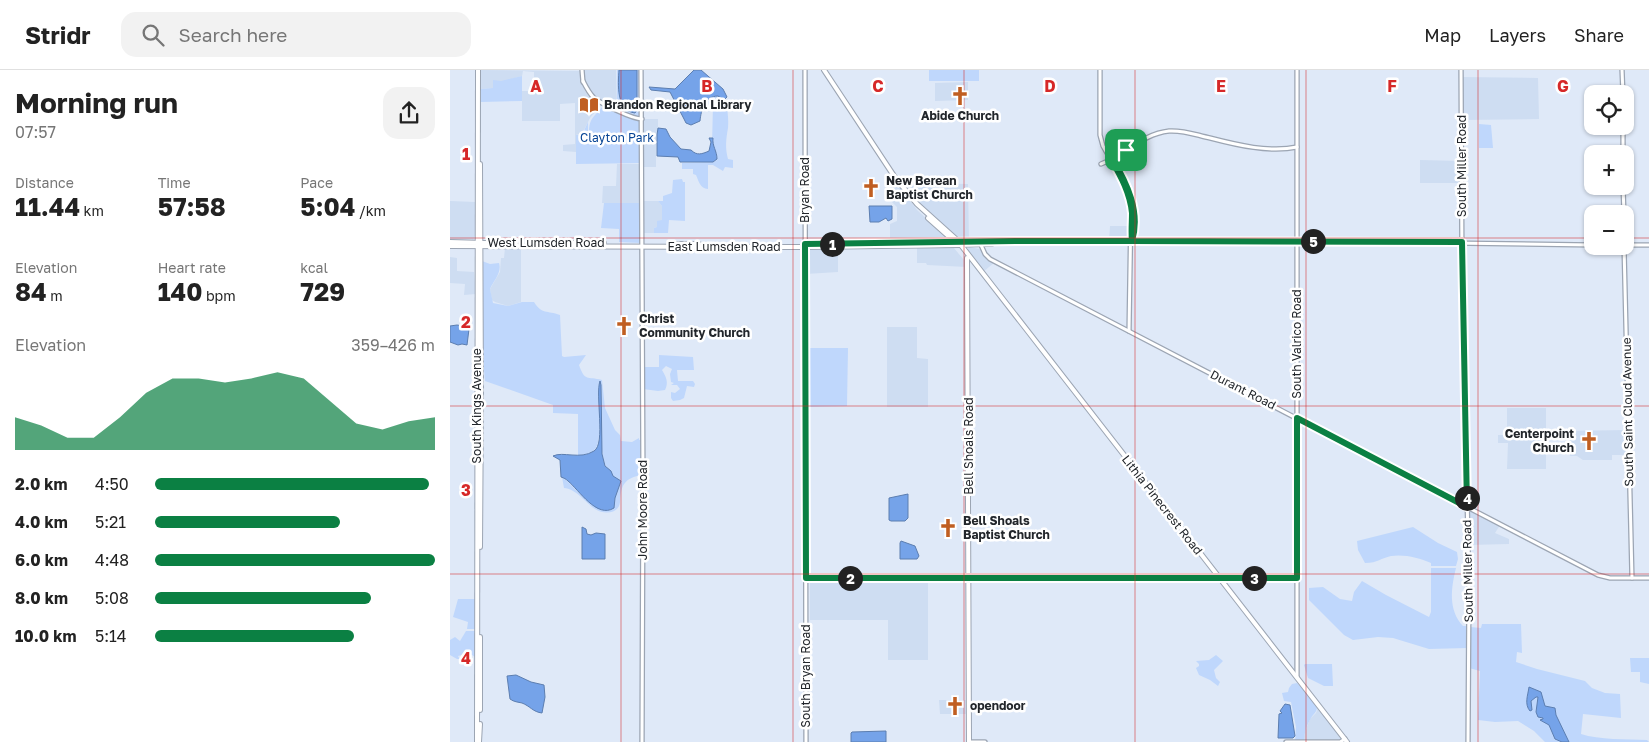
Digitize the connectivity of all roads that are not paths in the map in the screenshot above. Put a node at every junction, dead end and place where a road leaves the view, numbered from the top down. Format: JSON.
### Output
{"nodes":[{"id":1,"x":479,"y":70,"type":"edge"},
{"id":2,"x":582,"y":70,"type":"edge"},
{"id":3,"x":642,"y":70,"type":"edge"},
{"id":4,"x":805,"y":70,"type":"edge"},
{"id":5,"x":824,"y":70,"type":"edge"},
{"id":6,"x":1101,"y":70,"type":"edge"},
{"id":7,"x":1297,"y":70,"type":"edge"},
{"id":8,"x":1461,"y":70,"type":"edge"},
{"id":9,"x":1622,"y":70,"type":"edge"},
{"id":10,"x":1623,"y":85,"type":"edge"},
{"id":11,"x":642,"y":119,"type":"junction"},
{"id":12,"x":1297,"y":147,"type":"junction"},
{"id":13,"x":1111,"y":158,"type":"junction"},
{"id":14,"x":904,"y":190,"type":"junction"},
{"id":15,"x":477,"y":226,"type":"junction"},
{"id":16,"x":943,"y":231,"type":"junction"},
{"id":17,"x":1132,"y":241,"type":"junction"},
{"id":18,"x":1297,"y":241,"type":"junction"},
{"id":19,"x":925,"y":242,"type":"junction"},
{"id":20,"x":1018,"y":242,"type":"junction"},
{"id":21,"x":1462,"y":242,"type":"junction"},
{"id":22,"x":947,"y":243,"type":"junction"},
{"id":23,"x":451,"y":244,"type":"edge"},
{"id":24,"x":469,"y":245,"type":"junction"},
{"id":25,"x":479,"y":245,"type":"junction"},
{"id":26,"x":641,"y":245,"type":"junction"},
{"id":27,"x":967,"y":245,"type":"joint"},
{"id":28,"x":981,"y":245,"type":"junction"},
{"id":29,"x":1584,"y":245,"type":"edge"},
{"id":30,"x":1649,"y":245,"type":"edge"},
{"id":31,"x":805,"y":246,"type":"junction"},
{"id":32,"x":912,"y":246,"type":"junction"},
{"id":33,"x":958,"y":246,"type":"junction"},
{"id":34,"x":1634,"y":246,"type":"edge"},
{"id":35,"x":477,"y":253,"type":"junction"},
{"id":36,"x":1624,"y":255,"type":"edge"},
{"id":37,"x":967,"y":258,"type":"junction"},
{"id":38,"x":972,"y":264,"type":"junction"},
{"id":39,"x":968,"y":270,"type":"junction"},
{"id":40,"x":996,"y":292,"type":"junction"},
{"id":41,"x":1129,"y":331,"type":"junction"},
{"id":42,"x":1297,"y":418,"type":"junction"},
{"id":43,"x":1467,"y":507,"type":"junction"},
{"id":44,"x":806,"y":578,"type":"junction"},
{"id":45,"x":969,"y":578,"type":"junction"},
{"id":46,"x":1219,"y":578,"type":"junction"},
{"id":47,"x":1297,"y":578,"type":"junction"},
{"id":48,"x":1632,"y":578,"type":"junction"},
{"id":49,"x":1649,"y":578,"type":"edge"},
{"id":50,"x":479,"y":589,"type":"junction"},
{"id":51,"x":807,"y":611,"type":"joint"},
{"id":52,"x":1298,"y":677,"type":"junction"},
{"id":53,"x":1346,"y":741,"type":"edge"},
{"id":54,"x":478,"y":742,"type":"edge"},
{"id":55,"x":642,"y":742,"type":"edge"},
{"id":56,"x":806,"y":742,"type":"edge"},
{"id":57,"x":969,"y":742,"type":"edge"},
{"id":58,"x":985,"y":742,"type":"edge"},
{"id":59,"x":1286,"y":742,"type":"edge"},
{"id":60,"x":1468,"y":742,"type":"edge"}],
"edges":[{"from":1,"to":15,"type":"main road","name":"South Kings Avenue"},
{"from":1,"to":25,"type":"main road","name":"South Kings Avenue"},
{"from":2,"to":11,"type":"street"},
{"from":3,"to":11,"type":"street","name":"John Moore Road"},
{"from":4,"to":31,"type":"street","name":"Bryan Road"},
{"from":5,"to":14,"type":"main road","name":"Lithia Pinecrest Road"},
{"from":6,"to":13,"type":"street"},
{"from":7,"to":12,"type":"street","name":"South Valrico Road"},
{"from":8,"to":21,"type":"street","name":"South Miller Road"},
{"from":9,"to":10,"type":"street"},
{"from":11,"to":26,"type":"street","name":"John Moore Road"},
{"from":12,"to":13,"type":"street"},
{"from":12,"to":18,"type":"street","name":"South Valrico Road"},
{"from":13,"to":17,"type":"street"},
{"from":14,"to":16,"type":"main road","name":"Lithia Pinecrest Road"},
{"from":14,"to":33,"type":"main road","name":"Lithia Pinecrest Road"},
{"from":15,"to":24,"type":"main road"},
{"from":15,"to":25,"type":"main road","name":"South Kings Avenue"},
{"from":16,"to":22,"type":"main road"},
{"from":16,"to":33,"type":"main road","name":"Lithia Pinecrest Road"},
{"from":17,"to":18,"type":"street","name":"East Lumsden Road"},
{"from":17,"to":20,"type":"street","name":"East Lumsden Road"},
{"from":17,"to":41,"type":"street"},
{"from":18,"to":21,"type":"street","name":"East Lumsden Road"},
{"from":18,"to":42,"type":"street","name":"South Valrico Road"},
{"from":19,"to":22,"type":"main road","name":"East Lumsden Road"},
{"from":19,"to":31,"type":"main road","name":"East Lumsden Road"},
{"from":19,"to":32,"type":"main road"},
{"from":20,"to":28,"type":"street","name":"East Lumsden Road"},
{"from":20,"to":33,"type":"street","name":"East Lumsden Road"},
{"from":21,"to":29,"type":"street","name":"East Lumsden Road"},
{"from":21,"to":43,"type":"street","name":"South Miller Road"},
{"from":22,"to":33,"type":"main road","name":"East Lumsden Road"},
{"from":23,"to":24,"type":"main road","name":"West Lumsden Road"},
{"from":24,"to":25,"type":"main road","name":"West Lumsden Road"},
{"from":24,"to":35,"type":"main road"},
{"from":25,"to":26,"type":"main road","name":"West Lumsden Road"},
{"from":25,"to":35,"type":"main road","name":"South Kings Avenue"},
{"from":25,"to":50,"type":"main road","name":"South Kings Avenue"},
{"from":26,"to":31,"type":"main road","name":"East Lumsden Road"},
{"from":26,"to":55,"type":"street","name":"John Moore Road"},
{"from":27,"to":28,"type":"street","name":"East Lumsden Road"},
{"from":27,"to":33,"type":"main road"},
{"from":28,"to":41,"type":"street","name":"Durant Road"},
{"from":30,"to":34,"type":"street"},
{"from":31,"to":32,"type":"main road","name":"East Lumsden Road"},
{"from":31,"to":44,"type":"street","name":"Bryan Road"},
{"from":32,"to":33,"type":"main road","name":"East Lumsden Road"},
{"from":33,"to":37,"type":"main road","name":"Lithia Pinecrest Road"},
{"from":33,"to":40,"type":"main road","name":"Lithia Pinecrest Road"},
{"from":35,"to":50,"type":"main road","name":"South Kings Avenue"},
{"from":36,"to":48,"type":"street","name":"South Saint Cloud Avenue"},
{"from":37,"to":38,"type":"main road","name":"Lithia Pinecrest Road"},
{"from":37,"to":39,"type":"main road","name":"Bell Shoals Road"},
{"from":38,"to":39,"type":"main road"},
{"from":38,"to":40,"type":"main road","name":"Lithia Pinecrest Road"},
{"from":39,"to":45,"type":"main road","name":"Bell Shoals Road"},
{"from":40,"to":46,"type":"main road","name":"Lithia Pinecrest Road"},
{"from":41,"to":42,"type":"street","name":"Durant Road"},
{"from":42,"to":43,"type":"street","name":"Durant Road"},
{"from":42,"to":47,"type":"street","name":"South Valrico Road"},
{"from":43,"to":48,"type":"street","name":"Durant Road"},
{"from":43,"to":60,"type":"street","name":"South Miller Road"},
{"from":44,"to":45,"type":"street"},
{"from":44,"to":51,"type":"street","name":"Bryan Road"},
{"from":45,"to":46,"type":"street"},
{"from":45,"to":57,"type":"main road","name":"Bell Shoals Road"},
{"from":46,"to":47,"type":"street"},
{"from":46,"to":52,"type":"main road","name":"Lithia Pinecrest Road"},
{"from":47,"to":52,"type":"street","name":"South Valrico Road"},
{"from":48,"to":49,"type":"street","name":"Durant Road"},
{"from":50,"to":54,"type":"main road","name":"South Kings Avenue"},
{"from":51,"to":56,"type":"street","name":"South Bryan Road"},
{"from":52,"to":53,"type":"main road","name":"Lithia Pinecrest Road"},
{"from":53,"to":59,"type":"street"},
{"from":57,"to":58,"type":"street"}]}
